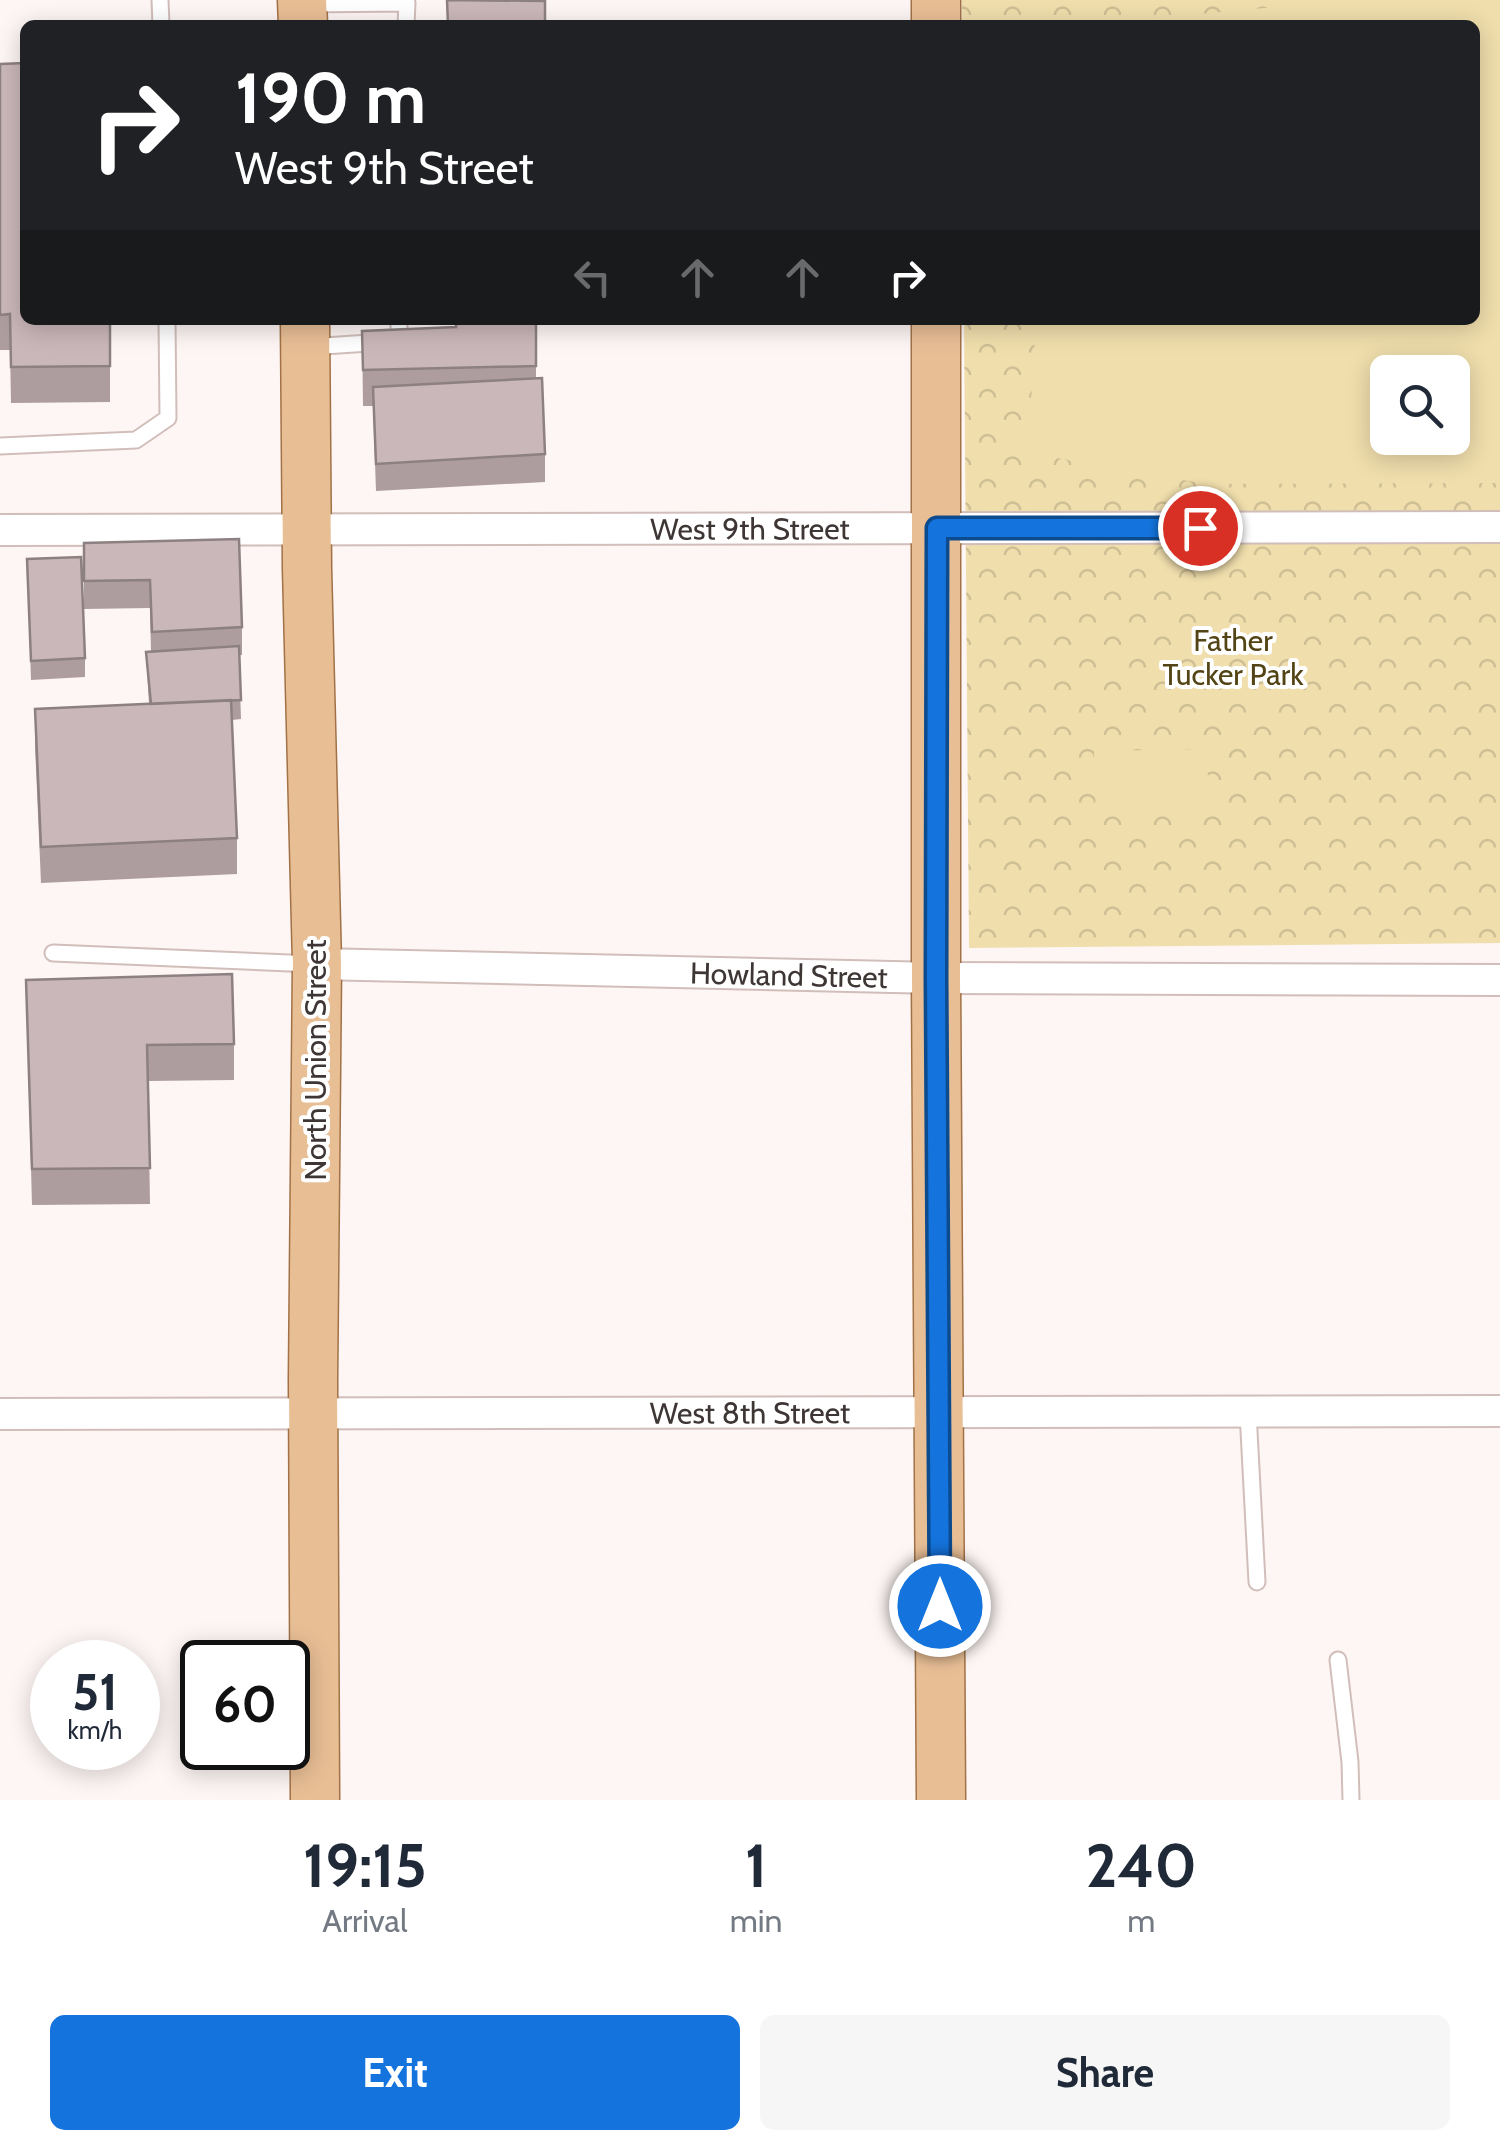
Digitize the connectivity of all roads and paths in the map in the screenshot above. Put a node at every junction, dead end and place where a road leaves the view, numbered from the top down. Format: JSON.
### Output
{"nodes":[{"id":1,"x":302,"y":10,"type":"edge"},
{"id":2,"x":406,"y":20,"type":"edge"},
{"id":3,"x":166,"y":325,"type":"edge"},
{"id":4,"x":400,"y":325,"type":"edge"},
{"id":5,"x":936,"y":325,"type":"edge"},
{"id":6,"x":305,"y":334,"type":"edge"},
{"id":7,"x":0,"y":446,"type":"edge"},
{"id":8,"x":1500,"y":527,"type":"edge"},
{"id":9,"x":937,"y":528,"type":"junction"},
{"id":10,"x":0,"y":530,"type":"edge"},
{"id":11,"x":306,"y":530,"type":"junction"},
{"id":12,"x":52,"y":953,"type":"dead end"},
{"id":13,"x":317,"y":964,"type":"junction"},
{"id":14,"x":936,"y":978,"type":"junction"},
{"id":15,"x":1500,"y":980,"type":"edge"},
{"id":16,"x":1500,"y":1411,"type":"edge"},
{"id":17,"x":940,"y":1412,"type":"junction"},
{"id":18,"x":1248,"y":1412,"type":"junction"},
{"id":19,"x":0,"y":1414,"type":"edge"},
{"id":20,"x":313,"y":1414,"type":"junction"},
{"id":21,"x":1257,"y":1582,"type":"dead end"},
{"id":22,"x":1338,"y":1660,"type":"dead end"},
{"id":23,"x":316,"y":1800,"type":"edge"},
{"id":24,"x":941,"y":1800,"type":"edge"},
{"id":25,"x":1351,"y":1800,"type":"edge"}],
"edges":[{"from":1,"to":2,"type":"lane"},
{"from":3,"to":7,"type":"lane"},
{"from":4,"to":6,"type":"lane"},
{"from":5,"to":9,"type":"main road"},
{"from":6,"to":11,"type":"main road","name":"North Union Street"},
{"from":8,"to":9,"type":"street","name":"West 9th Street"},
{"from":9,"to":11,"type":"street","name":"West 9th Street"},
{"from":9,"to":14,"type":"main road"},
{"from":10,"to":11,"type":"street","name":"West 9th Street"},
{"from":11,"to":13,"type":"main road","name":"North Union Street"},
{"from":12,"to":13,"type":"lane"},
{"from":13,"to":14,"type":"street","name":"Howland Street"},
{"from":13,"to":20,"type":"main road","name":"North Union Street"},
{"from":14,"to":15,"type":"street","name":"Howland Street"},
{"from":14,"to":17,"type":"main road"},
{"from":16,"to":18,"type":"street","name":"West 8th Street"},
{"from":17,"to":18,"type":"street","name":"West 8th Street"},
{"from":17,"to":20,"type":"street","name":"West 8th Street"},
{"from":17,"to":24,"type":"main road"},
{"from":18,"to":21,"type":"lane"},
{"from":19,"to":20,"type":"street","name":"West 8th Street"},
{"from":20,"to":23,"type":"main road","name":"North Union Street"},
{"from":22,"to":25,"type":"lane"}]}
